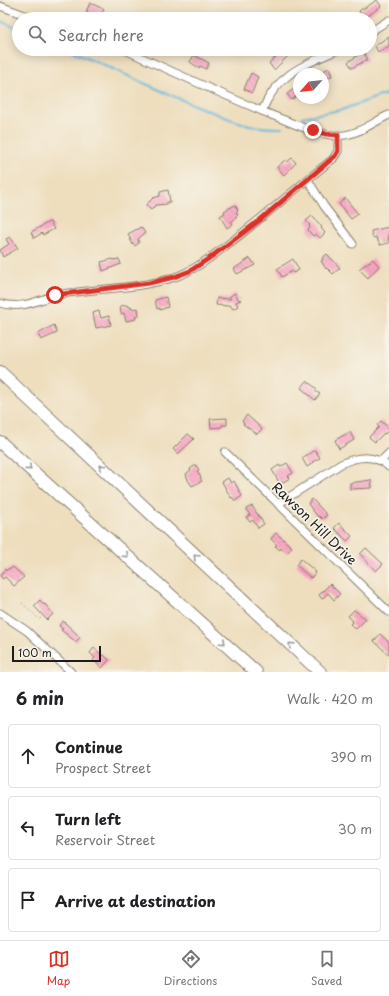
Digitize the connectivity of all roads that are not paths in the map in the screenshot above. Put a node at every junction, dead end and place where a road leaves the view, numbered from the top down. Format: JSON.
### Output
{"nodes":[{"id":1,"x":0,"y":6,"type":"edge"},
{"id":2,"x":17,"y":12,"type":"edge"},
{"id":3,"x":389,"y":20,"type":"edge"},
{"id":4,"x":377,"y":28,"type":"edge"},
{"id":5,"x":138,"y":56,"type":"edge"},
{"id":6,"x":324,"y":56,"type":"edge"},
{"id":7,"x":262,"y":111,"type":"junction"},
{"id":8,"x":389,"y":115,"type":"edge"},
{"id":9,"x":338,"y":135,"type":"junction"},
{"id":10,"x":308,"y":180,"type":"junction"},
{"id":11,"x":353,"y":244,"type":"dead end"},
{"id":12,"x":0,"y":302,"type":"edge"},
{"id":13,"x":0,"y":372,"type":"edge"},
{"id":14,"x":0,"y":442,"type":"edge"},
{"id":15,"x":225,"y":452,"type":"dead end"},
{"id":16,"x":389,"y":453,"type":"edge"},
{"id":17,"x":381,"y":461,"type":"junction"},
{"id":18,"x":389,"y":467,"type":"edge"},
{"id":19,"x":278,"y":504,"type":"junction"},
{"id":20,"x":389,"y":612,"type":"edge"},
{"id":21,"x":0,"y":613,"type":"edge"},
{"id":22,"x":71,"y":672,"type":"edge"},
{"id":23,"x":256,"y":672,"type":"edge"},
{"id":24,"x":320,"y":672,"type":"edge"}],
"edges":[{"from":1,"to":2,"type":"street"},
{"from":3,"to":4,"type":"street"},
{"from":5,"to":7,"type":"street"},
{"from":6,"to":7,"type":"street"},
{"from":7,"to":9,"type":"street"},
{"from":8,"to":9,"type":"street"},
{"from":9,"to":10,"type":"street"},
{"from":10,"to":11,"type":"street"},
{"from":10,"to":12,"type":"street"},
{"from":24,"to":13,"type":"highway","one_way":true},
{"from":14,"to":23,"type":"highway","one_way":true},
{"from":15,"to":19,"type":"street","name":"Rawson Hill Drive"},
{"from":16,"to":17,"type":"street"},
{"from":17,"to":18,"type":"street"},
{"from":17,"to":19,"type":"street"},
{"from":19,"to":20,"type":"street","name":"Rawson Hill Drive"},
{"from":21,"to":22,"type":"street"}]}
